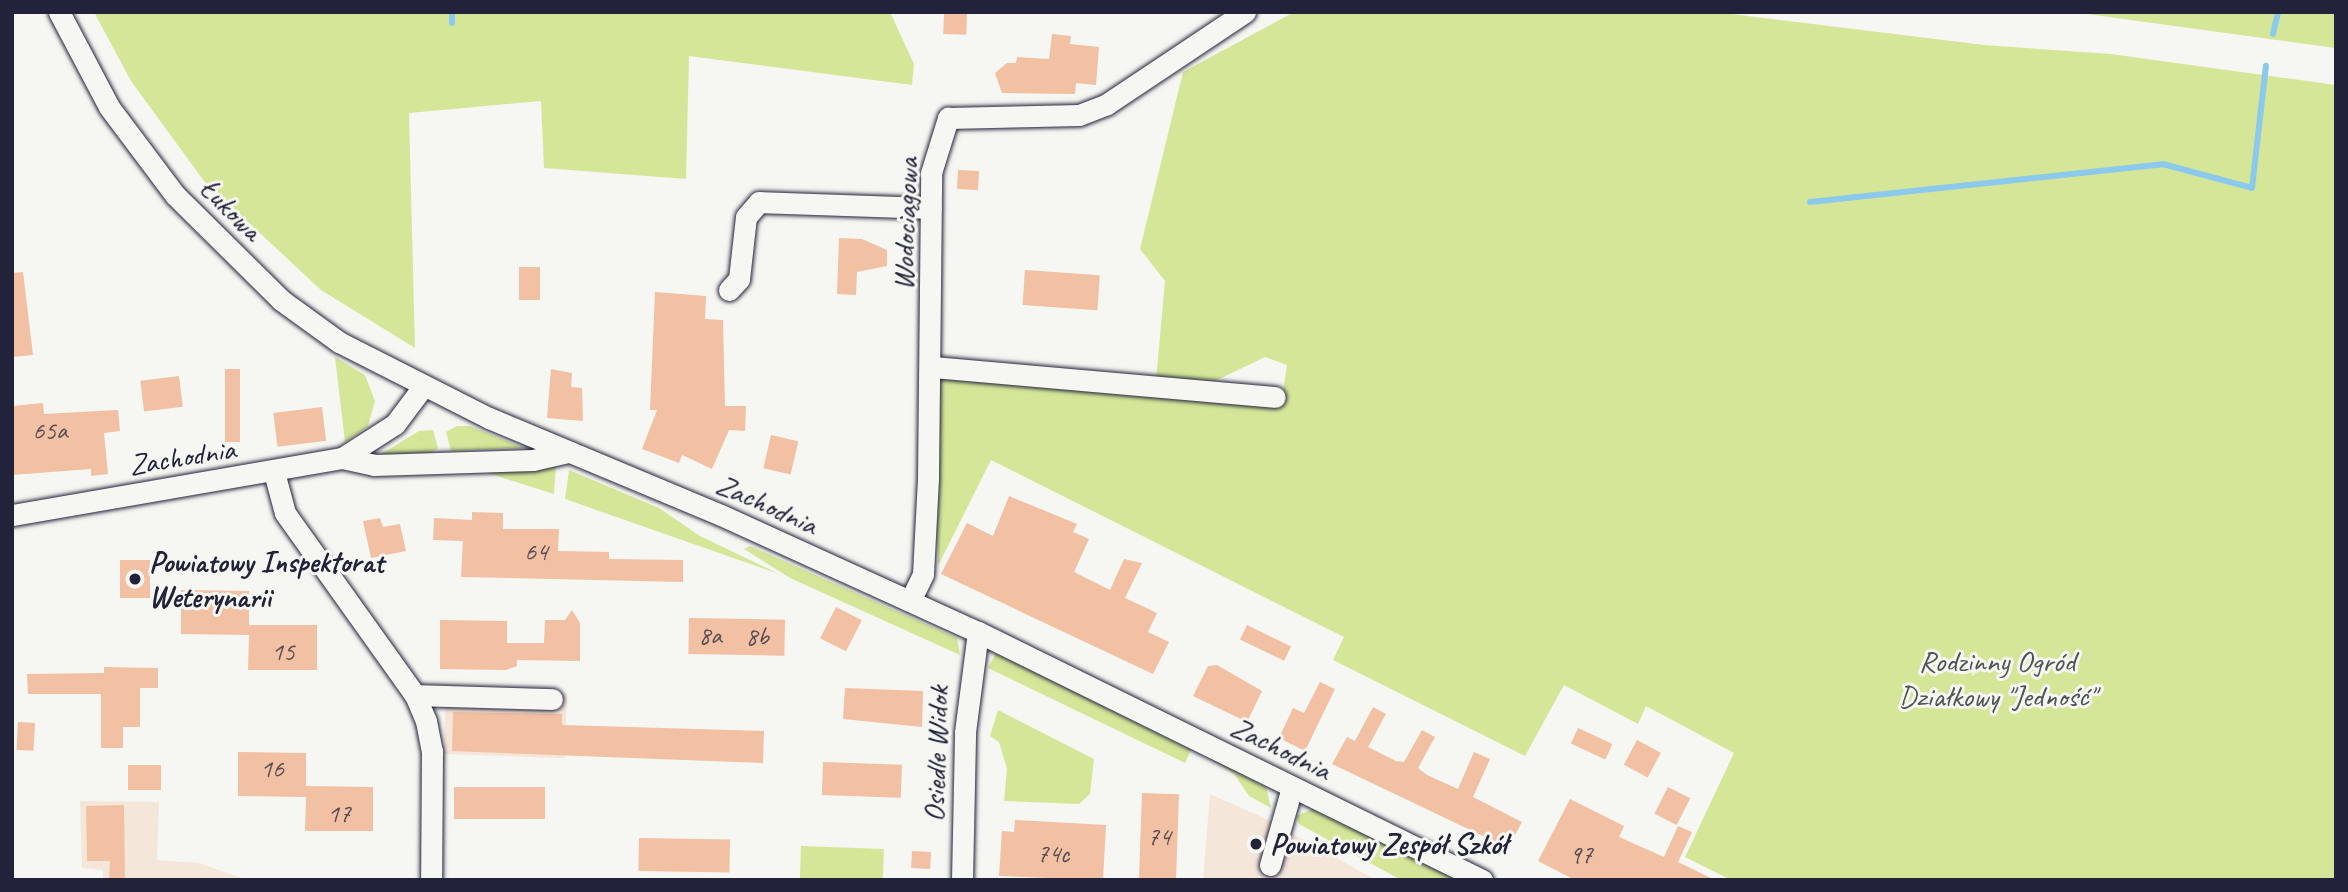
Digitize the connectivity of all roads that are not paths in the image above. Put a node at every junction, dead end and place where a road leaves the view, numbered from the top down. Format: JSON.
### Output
{"nodes":[{"id":1,"x":59,"y":12,"type":"edge"},
{"id":2,"x":1245,"y":12,"type":"edge"},
{"id":3,"x":931,"y":208,"type":"junction"},
{"id":4,"x":729,"y":290,"type":"dead end"},
{"id":5,"x":932,"y":367,"type":"junction"},
{"id":6,"x":422,"y":388,"type":"junction"},
{"id":7,"x":1275,"y":397,"type":"dead end"},
{"id":8,"x":569,"y":452,"type":"junction"},
{"id":9,"x":342,"y":458,"type":"junction"},
{"id":10,"x":274,"y":472,"type":"junction"},
{"id":11,"x":12,"y":515,"type":"edge"},
{"id":12,"x":910,"y":601,"type":"junction"},
{"id":13,"x":978,"y":632,"type":"junction"},
{"id":14,"x":415,"y":695,"type":"junction"},
{"id":15,"x":552,"y":699,"type":"dead end"},
{"id":16,"x":1292,"y":787,"type":"junction"},
{"id":17,"x":1269,"y":865,"type":"dead end"},
{"id":18,"x":431,"y":880,"type":"edge"},
{"id":19,"x":962,"y":880,"type":"edge"},
{"id":20,"x":1482,"y":880,"type":"edge"}],
"edges":[{"from":1,"to":6,"type":"street","name":"Łukowa"},
{"from":2,"to":3,"type":"street","name":"Wodociągowa"},
{"from":3,"to":4,"type":"street"},
{"from":3,"to":5,"type":"street","name":"Wodociągowa"},
{"from":5,"to":7,"type":"street"},
{"from":5,"to":12,"type":"street","name":"Wodociągowa"},
{"from":6,"to":8,"type":"street","name":"Zachodnia"},
{"from":6,"to":9,"type":"street","name":"Zachodnia"},
{"from":8,"to":9,"type":"street"},
{"from":8,"to":12,"type":"street","name":"Zachodnia"},
{"from":9,"to":10,"type":"street","name":"Zachodnia"},
{"from":10,"to":11,"type":"street","name":"Zachodnia"},
{"from":10,"to":14,"type":"street"},
{"from":12,"to":13,"type":"street","name":"Zachodnia"},
{"from":13,"to":16,"type":"street","name":"Zachodnia"},
{"from":13,"to":19,"type":"street","name":"Osiedle Widok"},
{"from":14,"to":15,"type":"street"},
{"from":14,"to":18,"type":"street"},
{"from":16,"to":17,"type":"street"},
{"from":16,"to":20,"type":"street","name":"Zachodnia"}]}
